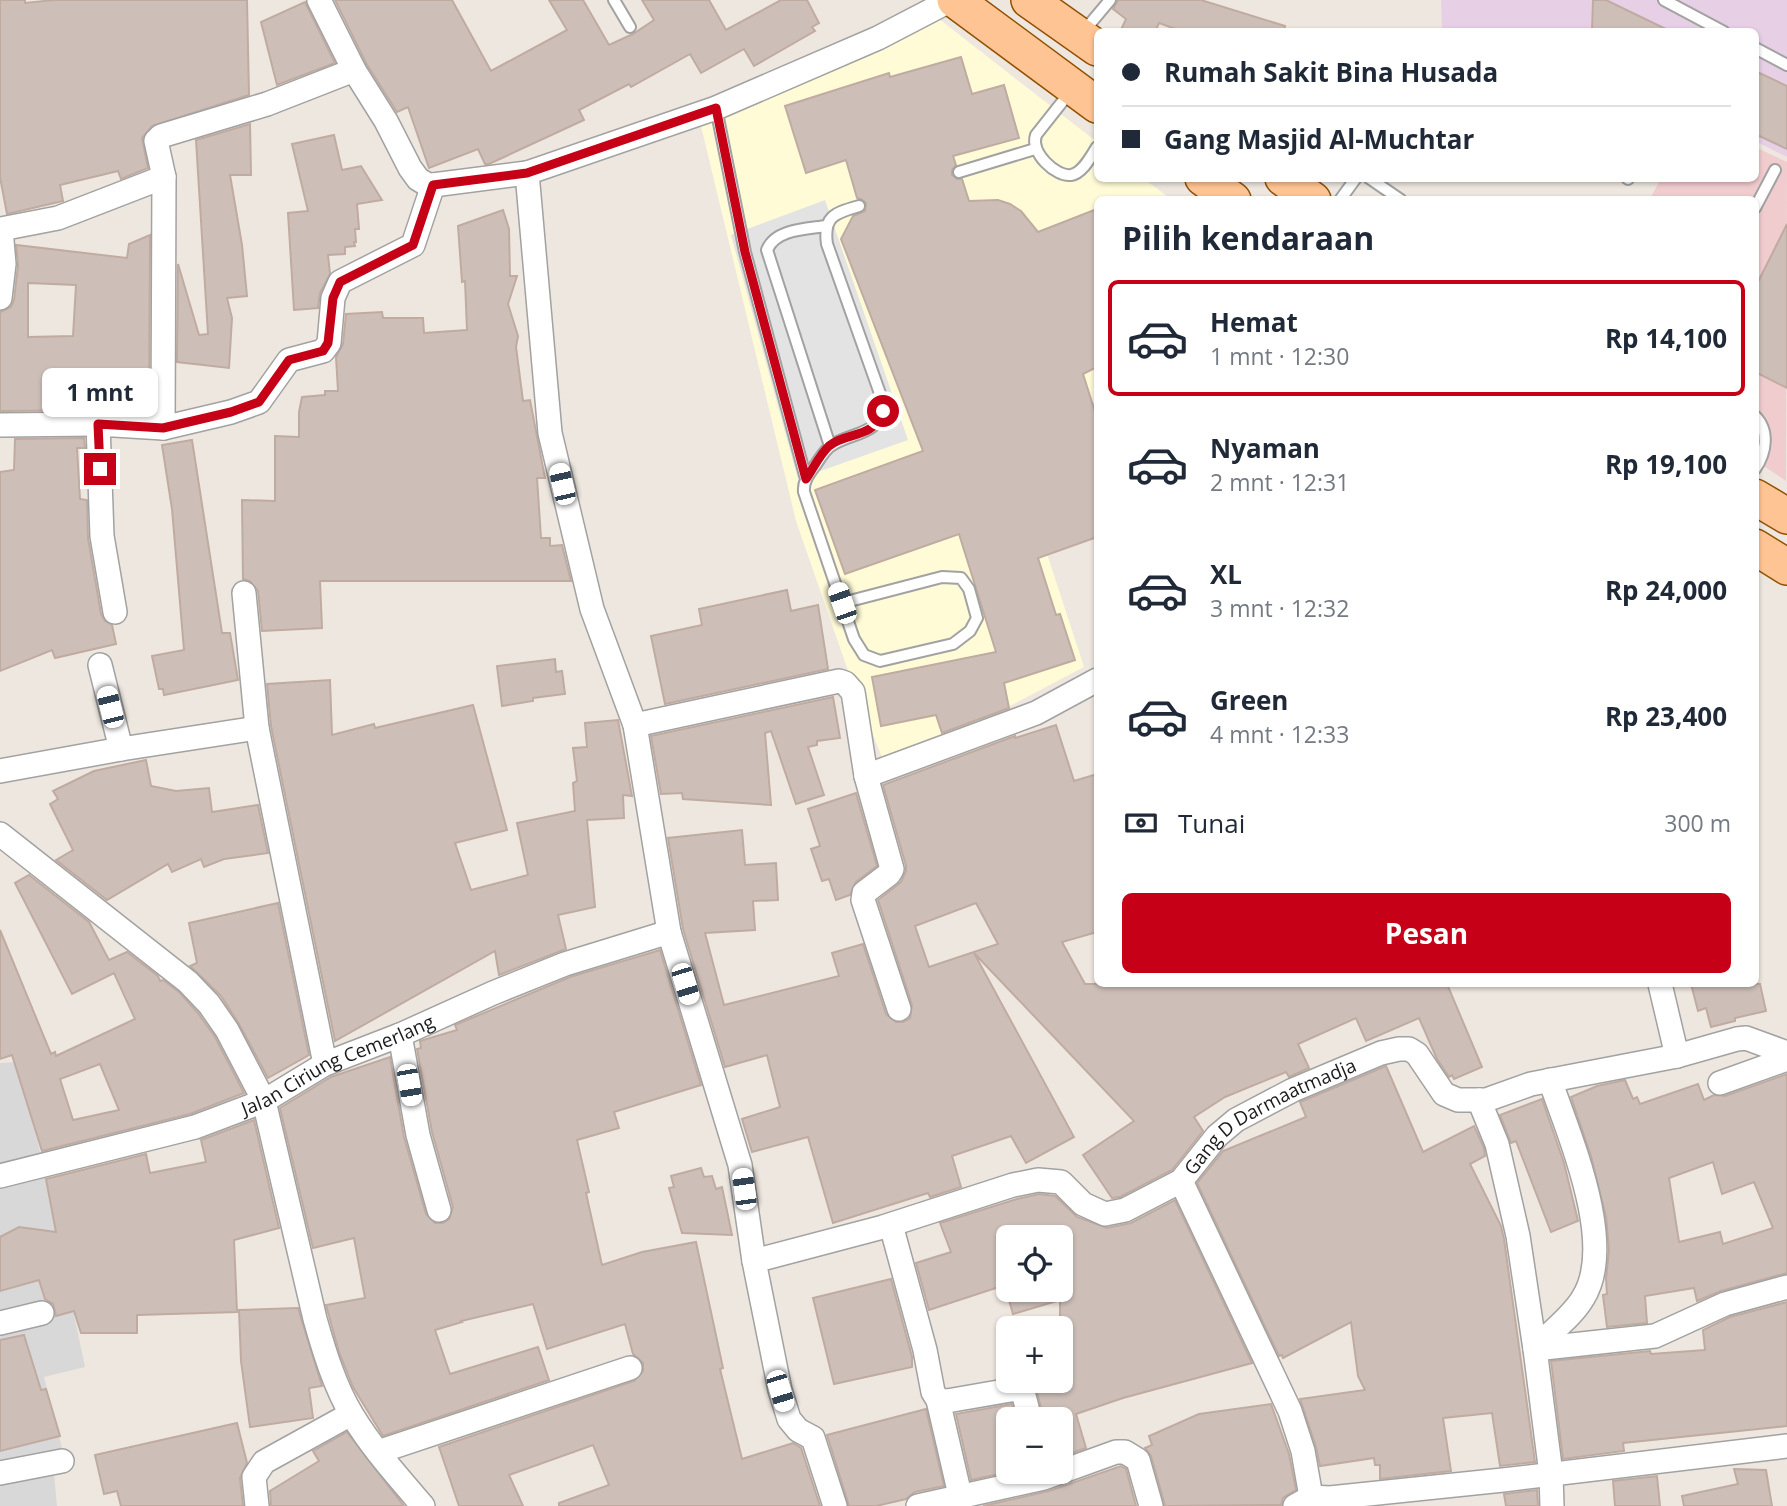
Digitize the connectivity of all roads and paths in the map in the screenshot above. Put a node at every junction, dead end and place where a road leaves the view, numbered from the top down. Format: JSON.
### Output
{"nodes":[{"id":1,"x":319,"y":0,"type":"edge"},
{"id":2,"x":614,"y":0,"type":"edge"},
{"id":3,"x":953,"y":0,"type":"edge"},
{"id":4,"x":1110,"y":0,"type":"edge"},
{"id":5,"x":1664,"y":0,"type":"edge"},
{"id":6,"x":1042,"y":6,"type":"edge"},
{"id":7,"x":630,"y":27,"type":"dead end"},
{"id":8,"x":1095,"y":28,"type":"edge"},
{"id":9,"x":1716,"y":28,"type":"edge"},
{"id":10,"x":1088,"y":42,"type":"edge"},
{"id":11,"x":1759,"y":50,"type":"edge"},
{"id":12,"x":1787,"y":65,"type":"edge"},
{"id":13,"x":354,"y":70,"type":"junction"},
{"id":14,"x":1085,"y":96,"type":"edge"},
{"id":15,"x":716,"y":108,"type":"junction"},
{"id":16,"x":1035,"y":149,"type":"junction"},
{"id":17,"x":1094,"y":151,"type":"edge"},
{"id":18,"x":1774,"y":170,"type":"dead end"},
{"id":19,"x":959,"y":172,"type":"dead end"},
{"id":20,"x":527,"y":173,"type":"junction"},
{"id":21,"x":164,"y":177,"type":"junction"},
{"id":22,"x":1208,"y":182,"type":"edge"},
{"id":23,"x":1375,"y":182,"type":"edge"},
{"id":24,"x":433,"y":185,"type":"junction"},
{"id":25,"x":1228,"y":196,"type":"edge"},
{"id":26,"x":1395,"y":196,"type":"edge"},
{"id":27,"x":1759,"y":200,"type":"edge"},
{"id":28,"x":859,"y":205,"type":"dead end"},
{"id":29,"x":0,"y":212,"type":"edge"},
{"id":30,"x":826,"y":226,"type":"junction"},
{"id":31,"x":1,"y":229,"type":"edge"},
{"id":32,"x":0,"y":298,"type":"edge"},
{"id":33,"x":1759,"y":422,"type":"edge"},
{"id":34,"x":98,"y":424,"type":"junction"},
{"id":35,"x":0,"y":425,"type":"edge"},
{"id":36,"x":163,"y":428,"type":"junction"},
{"id":37,"x":830,"y":446,"type":"junction"},
{"id":38,"x":1759,"y":464,"type":"edge"},
{"id":39,"x":806,"y":479,"type":"junction"},
{"id":40,"x":1759,"y":499,"type":"edge"},
{"id":41,"x":1787,"y":516,"type":"edge"},
{"id":42,"x":1759,"y":549,"type":"edge"},
{"id":43,"x":1787,"y":566,"type":"edge"},
{"id":44,"x":244,"y":593,"type":"dead end"},
{"id":45,"x":842,"y":603,"type":"junction"},
{"id":46,"x":115,"y":612,"type":"dead end"},
{"id":47,"x":100,"y":665,"type":"dead end"},
{"id":48,"x":1094,"y":682,"type":"edge"},
{"id":49,"x":635,"y":725,"type":"junction"},
{"id":50,"x":257,"y":728,"type":"junction"},
{"id":51,"x":121,"y":749,"type":"junction"},
{"id":52,"x":0,"y":771,"type":"edge"},
{"id":53,"x":866,"y":776,"type":"junction"},
{"id":54,"x":0,"y":834,"type":"edge"},
{"id":55,"x":669,"y":932,"type":"junction"},
{"id":56,"x":1661,"y":987,"type":"edge"},
{"id":57,"x":899,"y":1009,"type":"dead end"},
{"id":58,"x":400,"y":1035,"type":"junction"},
{"id":59,"x":1787,"y":1053,"type":"edge"},
{"id":60,"x":1677,"y":1056,"type":"junction"},
{"id":61,"x":1787,"y":1059,"type":"edge"},
{"id":62,"x":325,"y":1064,"type":"junction"},
{"id":63,"x":1550,"y":1080,"type":"junction"},
{"id":64,"x":1720,"y":1083,"type":"dead end"},
{"id":65,"x":1479,"y":1100,"type":"junction"},
{"id":66,"x":264,"y":1101,"type":"junction"},
{"id":67,"x":0,"y":1175,"type":"edge"},
{"id":68,"x":1181,"y":1181,"type":"junction"},
{"id":69,"x":439,"y":1210,"type":"dead end"},
{"id":70,"x":891,"y":1225,"type":"junction"},
{"id":71,"x":754,"y":1261,"type":"junction"},
{"id":72,"x":1787,"y":1287,"type":"edge"},
{"id":73,"x":42,"y":1313,"type":"dead end"},
{"id":74,"x":0,"y":1323,"type":"edge"},
{"id":75,"x":1535,"y":1349,"type":"junction"},
{"id":76,"x":629,"y":1368,"type":"dead end"},
{"id":77,"x":938,"y":1400,"type":"junction"},
{"id":78,"x":1027,"y":1407,"type":"edge"},
{"id":79,"x":351,"y":1414,"type":"junction"},
{"id":80,"x":1787,"y":1446,"type":"edge"},
{"id":81,"x":378,"y":1452,"type":"junction"},
{"id":82,"x":62,"y":1461,"type":"dead end"},
{"id":83,"x":1073,"y":1466,"type":"edge"},
{"id":84,"x":0,"y":1473,"type":"edge"},
{"id":85,"x":1551,"y":1474,"type":"junction"},
{"id":86,"x":1006,"y":1484,"type":"edge"},
{"id":87,"x":960,"y":1495,"type":"junction"},
{"id":88,"x":1303,"y":1502,"type":"edge"},
{"id":89,"x":257,"y":1506,"type":"edge"},
{"id":90,"x":423,"y":1506,"type":"edge"},
{"id":91,"x":835,"y":1506,"type":"edge"},
{"id":92,"x":918,"y":1506,"type":"edge"},
{"id":93,"x":1151,"y":1506,"type":"edge"},
{"id":94,"x":1552,"y":1506,"type":"edge"}],
"edges":[{"from":1,"to":13,"type":"street"},
{"from":2,"to":7,"type":"lane"},
{"from":3,"to":14,"type":"main road"},
{"from":3,"to":15,"type":"street"},
{"from":4,"to":8,"type":"lane"},
{"from":5,"to":9,"type":"lane"},
{"from":6,"to":10,"type":"main road"},
{"from":11,"to":12,"type":"lane"},
{"from":13,"to":21,"type":"street"},
{"from":13,"to":24,"type":"street"},
{"from":14,"to":16,"type":"lane"},
{"from":15,"to":20,"type":"street"},
{"from":15,"to":39,"type":"lane"},
{"from":16,"to":17,"type":"lane"},
{"from":16,"to":19,"type":"lane"},
{"from":18,"to":27,"type":"lane"},
{"from":20,"to":24,"type":"street"},
{"from":20,"to":49,"type":"street"},
{"from":21,"to":31,"type":"street"},
{"from":21,"to":36,"type":"street"},
{"from":22,"to":25,"type":"main road"},
{"from":23,"to":26,"type":"lane"},
{"from":24,"to":36,"type":"street"},
{"from":28,"to":30,"type":"lane"},
{"from":29,"to":31,"type":"street"},
{"from":30,"to":37,"type":"lane"},
{"from":30,"to":37,"type":"lane"},
{"from":31,"to":32,"type":"street"},
{"from":33,"to":38,"type":"lane"},
{"from":34,"to":35,"type":"street"},
{"from":34,"to":36,"type":"street"},
{"from":34,"to":46,"type":"street"},
{"from":37,"to":39,"type":"lane"},
{"from":39,"to":45,"type":"lane"},
{"from":40,"to":41,"type":"main road"},
{"from":42,"to":43,"type":"main road"},
{"from":44,"to":50,"type":"street"},
{"from":45,"to":45,"type":"lane"},
{"from":47,"to":51,"type":"street"},
{"from":48,"to":53,"type":"street"},
{"from":49,"to":53,"type":"street"},
{"from":49,"to":55,"type":"street"},
{"from":50,"to":51,"type":"street"},
{"from":50,"to":62,"type":"street"},
{"from":51,"to":52,"type":"street"},
{"from":53,"to":57,"type":"street"},
{"from":54,"to":66,"type":"street"},
{"from":55,"to":58,"type":"street","name":"Jalan Ciriung Cemerlang"},
{"from":55,"to":71,"type":"street"},
{"from":56,"to":60,"type":"street"},
{"from":58,"to":62,"type":"street","name":"Jalan Ciriung Cemerlang"},
{"from":58,"to":69,"type":"street"},
{"from":59,"to":60,"type":"street","name":"Gang D Darmaatmadja"},
{"from":60,"to":63,"type":"street","name":"Gang D Darmaatmadja"},
{"from":61,"to":64,"type":"street"},
{"from":62,"to":66,"type":"street","name":"Jalan Ciriung Cemerlang"},
{"from":63,"to":65,"type":"street","name":"Gang D Darmaatmadja"},
{"from":63,"to":75,"type":"street"},
{"from":65,"to":68,"type":"street","name":"Gang D Darmaatmadja"},
{"from":65,"to":75,"type":"street"},
{"from":66,"to":67,"type":"street","name":"Jalan Ciriung Cemerlang"},
{"from":66,"to":79,"type":"street"},
{"from":68,"to":70,"type":"street","name":"Gang D Darmaatmadja"},
{"from":68,"to":88,"type":"street"},
{"from":70,"to":71,"type":"street","name":"Gang D Darmaatmadja"},
{"from":70,"to":77,"type":"street"},
{"from":71,"to":91,"type":"street"},
{"from":72,"to":75,"type":"street"},
{"from":73,"to":74,"type":"street"},
{"from":75,"to":85,"type":"street"},
{"from":76,"to":81,"type":"street"},
{"from":77,"to":78,"type":"street"},
{"from":77,"to":87,"type":"street"},
{"from":79,"to":81,"type":"street"},
{"from":79,"to":89,"type":"street"},
{"from":80,"to":85,"type":"street"},
{"from":81,"to":90,"type":"street"},
{"from":82,"to":84,"type":"street"},
{"from":83,"to":93,"type":"street"},
{"from":85,"to":88,"type":"street"},
{"from":85,"to":94,"type":"street"},
{"from":86,"to":87,"type":"street"},
{"from":87,"to":92,"type":"street"}]}
